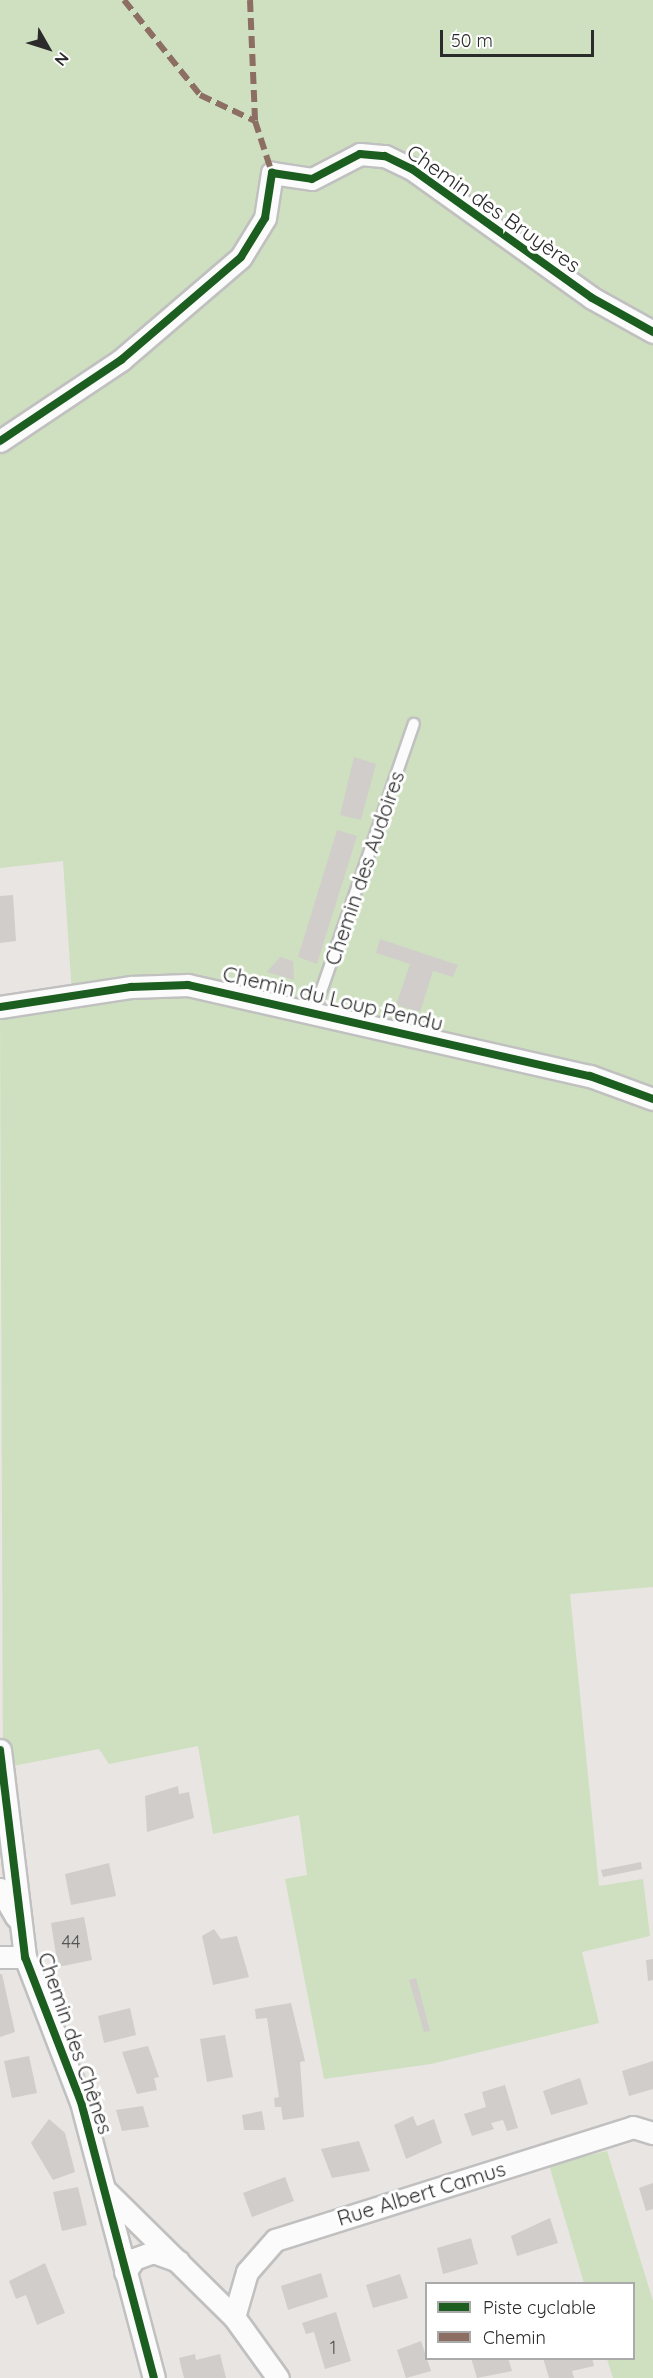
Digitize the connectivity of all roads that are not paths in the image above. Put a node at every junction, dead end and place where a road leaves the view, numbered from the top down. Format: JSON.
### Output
{"nodes":[{"id":1,"x":653,"y":332,"type":"edge"},
{"id":2,"x":0,"y":441,"type":"edge"},
{"id":3,"x":414,"y":724,"type":"dead end"},
{"id":4,"x":0,"y":1007,"type":"edge"},
{"id":5,"x":314,"y":1012,"type":"junction"},
{"id":6,"x":653,"y":1099,"type":"edge"},
{"id":7,"x":0,"y":1750,"type":"edge"},
{"id":8,"x":0,"y":1889,"type":"edge"},
{"id":9,"x":19,"y":1923,"type":"junction"},
{"id":10,"x":0,"y":1957,"type":"edge"},
{"id":11,"x":25,"y":1957,"type":"junction"},
{"id":12,"x":653,"y":2133,"type":"edge"},
{"id":13,"x":105,"y":2190,"type":"junction"},
{"id":14,"x":180,"y":2262,"type":"junction"},
{"id":15,"x":125,"y":2272,"type":"junction"},
{"id":16,"x":234,"y":2317,"type":"junction"},
{"id":17,"x":154,"y":2378,"type":"edge"},
{"id":18,"x":278,"y":2378,"type":"edge"}],
"edges":[{"from":1,"to":2,"type":"street","name":"Chemin des Bruyères"},
{"from":3,"to":5,"type":"lane","name":"Chemin des Audoires"},
{"from":4,"to":5,"type":"street","name":"Chemin du Loup Pendu"},
{"from":5,"to":6,"type":"street","name":"Chemin du Loup Pendu"},
{"from":7,"to":9,"type":"street","name":"Chemin des Chênes"},
{"from":8,"to":9,"type":"street"},
{"from":9,"to":11,"type":"street","name":"Chemin des Chênes"},
{"from":10,"to":11,"type":"street"},
{"from":11,"to":13,"type":"street","name":"Chemin des Chênes"},
{"from":12,"to":16,"type":"street","name":"Rue Albert Camus"},
{"from":13,"to":14,"type":"street"},
{"from":13,"to":15,"type":"street","name":"Chemin des Chênes"},
{"from":14,"to":15,"type":"street"},
{"from":14,"to":16,"type":"street"},
{"from":15,"to":17,"type":"street","name":"Chemin des Chênes"},
{"from":16,"to":18,"type":"street"}]}
